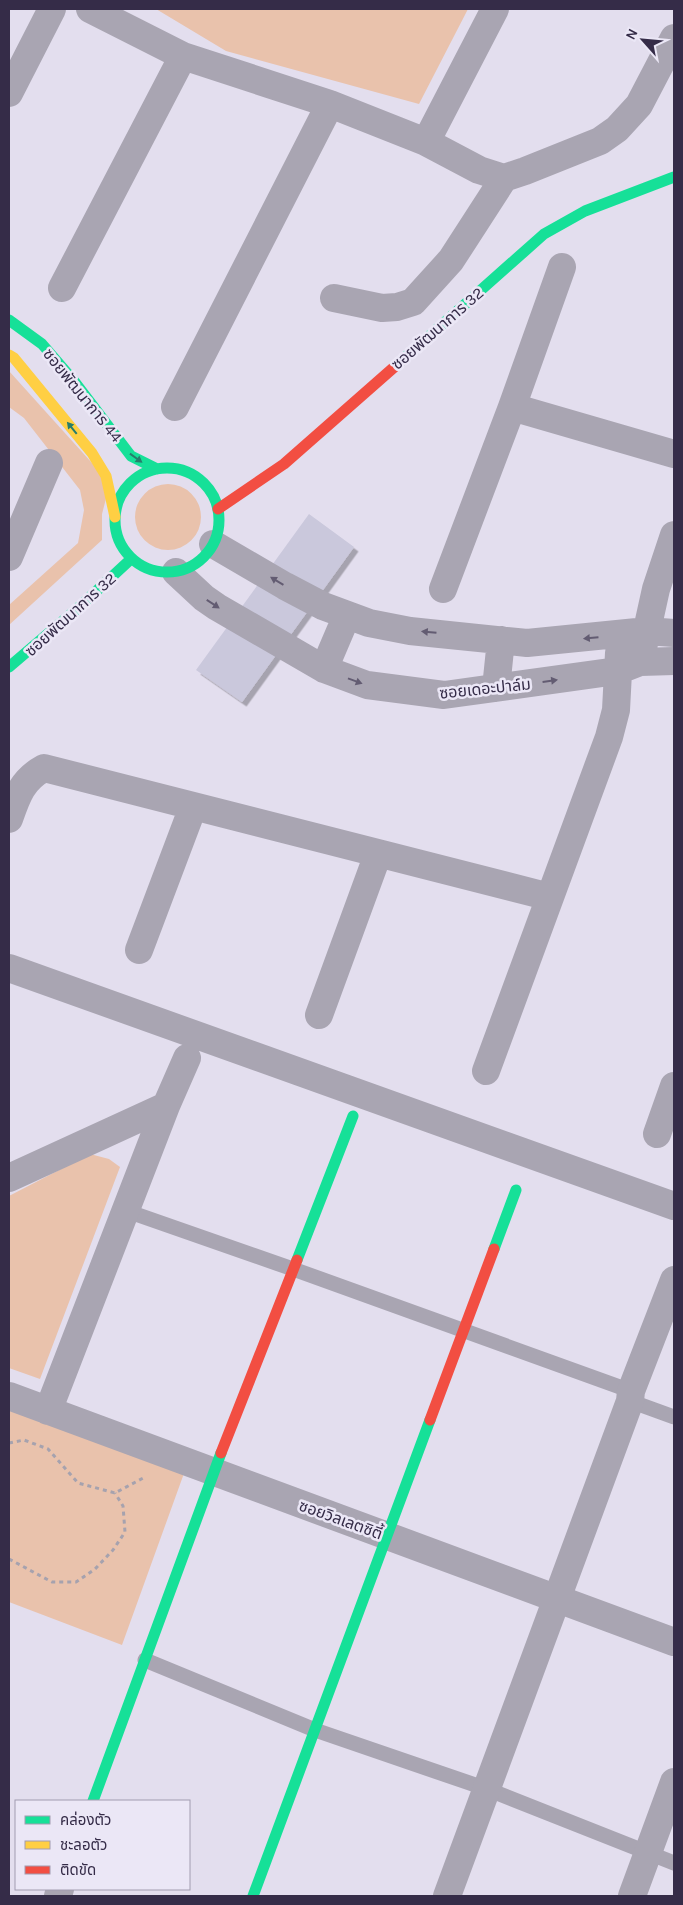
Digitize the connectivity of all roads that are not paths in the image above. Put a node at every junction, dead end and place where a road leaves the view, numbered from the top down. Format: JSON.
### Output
{"nodes":[{"id":1,"x":52,"y":9,"type":"edge"},
{"id":2,"x":90,"y":9,"type":"edge"},
{"id":3,"x":495,"y":9,"type":"edge"},
{"id":4,"x":674,"y":38,"type":"edge"},
{"id":5,"x":183,"y":56,"type":"junction"},
{"id":6,"x":664,"y":73,"type":"edge"},
{"id":7,"x":9,"y":93,"type":"edge"},
{"id":8,"x":330,"y":104,"type":"junction"},
{"id":9,"x":426,"y":142,"type":"junction"},
{"id":10,"x":674,"y":177,"type":"edge"},
{"id":11,"x":504,"y":178,"type":"junction"},
{"id":12,"x":562,"y":268,"type":"dead end"},
{"id":13,"x":62,"y":288,"type":"dead end"},
{"id":14,"x":334,"y":298,"type":"dead end"},
{"id":15,"x":9,"y":320,"type":"edge"},
{"id":16,"x":9,"y":355,"type":"edge"},
{"id":17,"x":174,"y":407,"type":"dead end"},
{"id":18,"x":512,"y":407,"type":"junction"},
{"id":19,"x":674,"y":454,"type":"edge"},
{"id":20,"x":49,"y":463,"type":"dead end"},
{"id":21,"x":157,"y":469,"type":"junction"},
{"id":22,"x":218,"y":509,"type":"junction"},
{"id":23,"x":115,"y":517,"type":"junction"},
{"id":24,"x":674,"y":536,"type":"edge"},
{"id":25,"x":213,"y":544,"type":"junction"},
{"id":26,"x":9,"y":557,"type":"edge"},
{"id":27,"x":131,"y":559,"type":"junction"},
{"id":28,"x":176,"y":572,"type":"junction"},
{"id":29,"x":444,"y":589,"type":"dead end"},
{"id":30,"x":347,"y":614,"type":"junction"},
{"id":31,"x":634,"y":632,"type":"junction"},
{"id":32,"x":674,"y":632,"type":"edge"},
{"id":33,"x":501,"y":640,"type":"junction"},
{"id":34,"x":674,"y":661,"type":"edge"},
{"id":35,"x":629,"y":666,"type":"junction"},
{"id":36,"x":9,"y":667,"type":"edge"},
{"id":37,"x":324,"y":669,"type":"junction"},
{"id":38,"x":496,"y":688,"type":"junction"},
{"id":39,"x":193,"y":807,"type":"junction"},
{"id":40,"x":9,"y":818,"type":"edge"},
{"id":41,"x":378,"y":854,"type":"junction"},
{"id":42,"x":550,"y":897,"type":"junction"},
{"id":43,"x":139,"y":950,"type":"dead end"},
{"id":44,"x":9,"y":968,"type":"edge"},
{"id":45,"x":319,"y":1015,"type":"dead end"},
{"id":46,"x":187,"y":1058,"type":"dead end"},
{"id":47,"x":486,"y":1071,"type":"dead end"},
{"id":48,"x":674,"y":1086,"type":"edge"},
{"id":49,"x":166,"y":1106,"type":"junction"},
{"id":50,"x":352,"y":1116,"type":"dead end"},
{"id":51,"x":657,"y":1134,"type":"dead end"},
{"id":52,"x":9,"y":1178,"type":"edge"},
{"id":53,"x":516,"y":1190,"type":"dead end"},
{"id":54,"x":674,"y":1206,"type":"edge"},
{"id":55,"x":124,"y":1210,"type":"junction"},
{"id":56,"x":293,"y":1269,"type":"junction"},
{"id":57,"x":674,"y":1280,"type":"edge"},
{"id":58,"x":464,"y":1330,"type":"junction"},
{"id":59,"x":9,"y":1396,"type":"edge"},
{"id":60,"x":631,"y":1396,"type":"junction"},
{"id":61,"x":48,"y":1411,"type":"junction"},
{"id":62,"x":674,"y":1417,"type":"edge"},
{"id":63,"x":214,"y":1472,"type":"junction"},
{"id":64,"x":387,"y":1536,"type":"junction"},
{"id":65,"x":557,"y":1599,"type":"junction"},
{"id":66,"x":674,"y":1642,"type":"edge"},
{"id":67,"x":145,"y":1660,"type":"junction"},
{"id":68,"x":315,"y":1730,"type":"junction"},
{"id":69,"x":674,"y":1782,"type":"edge"},
{"id":70,"x":487,"y":1789,"type":"junction"},
{"id":71,"x":92,"y":1800,"type":"edge"},
{"id":72,"x":648,"y":1853,"type":"junction"},
{"id":73,"x":674,"y":1863,"type":"edge"},
{"id":74,"x":253,"y":1896,"type":"edge"},
{"id":75,"x":447,"y":1896,"type":"edge"},
{"id":76,"x":632,"y":1896,"type":"edge"}],
"edges":[{"from":1,"to":7,"type":"street"},
{"from":2,"to":5,"type":"street"},
{"from":3,"to":9,"type":"street"},
{"from":4,"to":6,"type":"street"},
{"from":5,"to":8,"type":"street"},
{"from":5,"to":13,"type":"street"},
{"from":6,"to":11,"type":"street"},
{"from":8,"to":9,"type":"street"},
{"from":8,"to":17,"type":"street"},
{"from":9,"to":11,"type":"street"},
{"from":10,"to":22,"type":"street","name":"ซอยพัฒนาการ 32"},
{"from":11,"to":14,"type":"street"},
{"from":12,"to":18,"type":"street"},
{"from":15,"to":21,"type":"street","name":"ซอยพัฒนาการ 44","one_way":true},
{"from":23,"to":16,"type":"street","name":"ซอยพัฒนาการ 44","one_way":true},
{"from":18,"to":19,"type":"street"},
{"from":18,"to":29,"type":"street"},
{"from":20,"to":26,"type":"street"},
{"from":21,"to":22,"type":"street"},
{"from":21,"to":23,"type":"street"},
{"from":22,"to":25,"type":"street"},
{"from":23,"to":27,"type":"street"},
{"from":24,"to":31,"type":"street"},
{"from":25,"to":28,"type":"street"},
{"from":30,"to":25,"type":"street","one_way":true},
{"from":27,"to":28,"type":"street"},
{"from":27,"to":36,"type":"street","name":"ซอยพัฒนาการ 32"},
{"from":28,"to":37,"type":"street","name":"ซอยเดอะปาล์ม","one_way":true},
{"from":33,"to":30,"type":"street","one_way":true},
{"from":30,"to":37,"type":"street"},
{"from":31,"to":32,"type":"street"},
{"from":31,"to":33,"type":"street","one_way":true},
{"from":31,"to":35,"type":"street"},
{"from":33,"to":38,"type":"street"},
{"from":34,"to":35,"type":"street","name":"ซอยเดอะปาล์ม"},
{"from":38,"to":35,"type":"street","name":"ซอยเดอะปาล์ม","one_way":true},
{"from":35,"to":42,"type":"street"},
{"from":37,"to":38,"type":"street","name":"ซอยเดอะปาล์ม","one_way":true},
{"from":39,"to":40,"type":"street"},
{"from":39,"to":41,"type":"street"},
{"from":39,"to":43,"type":"street"},
{"from":41,"to":42,"type":"street"},
{"from":41,"to":45,"type":"street"},
{"from":42,"to":47,"type":"street"},
{"from":44,"to":54,"type":"street"},
{"from":46,"to":49,"type":"street"},
{"from":48,"to":51,"type":"street"},
{"from":49,"to":52,"type":"street"},
{"from":49,"to":55,"type":"street"},
{"from":50,"to":56,"type":"street"},
{"from":53,"to":58,"type":"street"},
{"from":55,"to":56,"type":"lane"},
{"from":55,"to":61,"type":"street"},
{"from":56,"to":58,"type":"lane"},
{"from":56,"to":63,"type":"street"},
{"from":57,"to":60,"type":"street"},
{"from":58,"to":60,"type":"lane"},
{"from":58,"to":64,"type":"street"},
{"from":59,"to":61,"type":"street","name":"ซอยวิลเลตซิตี้"},
{"from":60,"to":62,"type":"lane"},
{"from":60,"to":65,"type":"street"},
{"from":61,"to":63,"type":"street","name":"ซอยวิลเลตซิตี้"},
{"from":63,"to":64,"type":"street","name":"ซอยวิลเลตซิตี้"},
{"from":63,"to":67,"type":"street"},
{"from":64,"to":65,"type":"street","name":"ซอยวิลเลตซิตี้"},
{"from":64,"to":68,"type":"street"},
{"from":65,"to":66,"type":"street","name":"ซอยวิลเลตซิตี้"},
{"from":65,"to":70,"type":"street"},
{"from":67,"to":68,"type":"lane"},
{"from":67,"to":71,"type":"street"},
{"from":68,"to":70,"type":"lane"},
{"from":68,"to":74,"type":"street"},
{"from":69,"to":72,"type":"street"},
{"from":70,"to":72,"type":"lane"},
{"from":70,"to":75,"type":"street"},
{"from":72,"to":73,"type":"lane"},
{"from":72,"to":76,"type":"street"}]}
